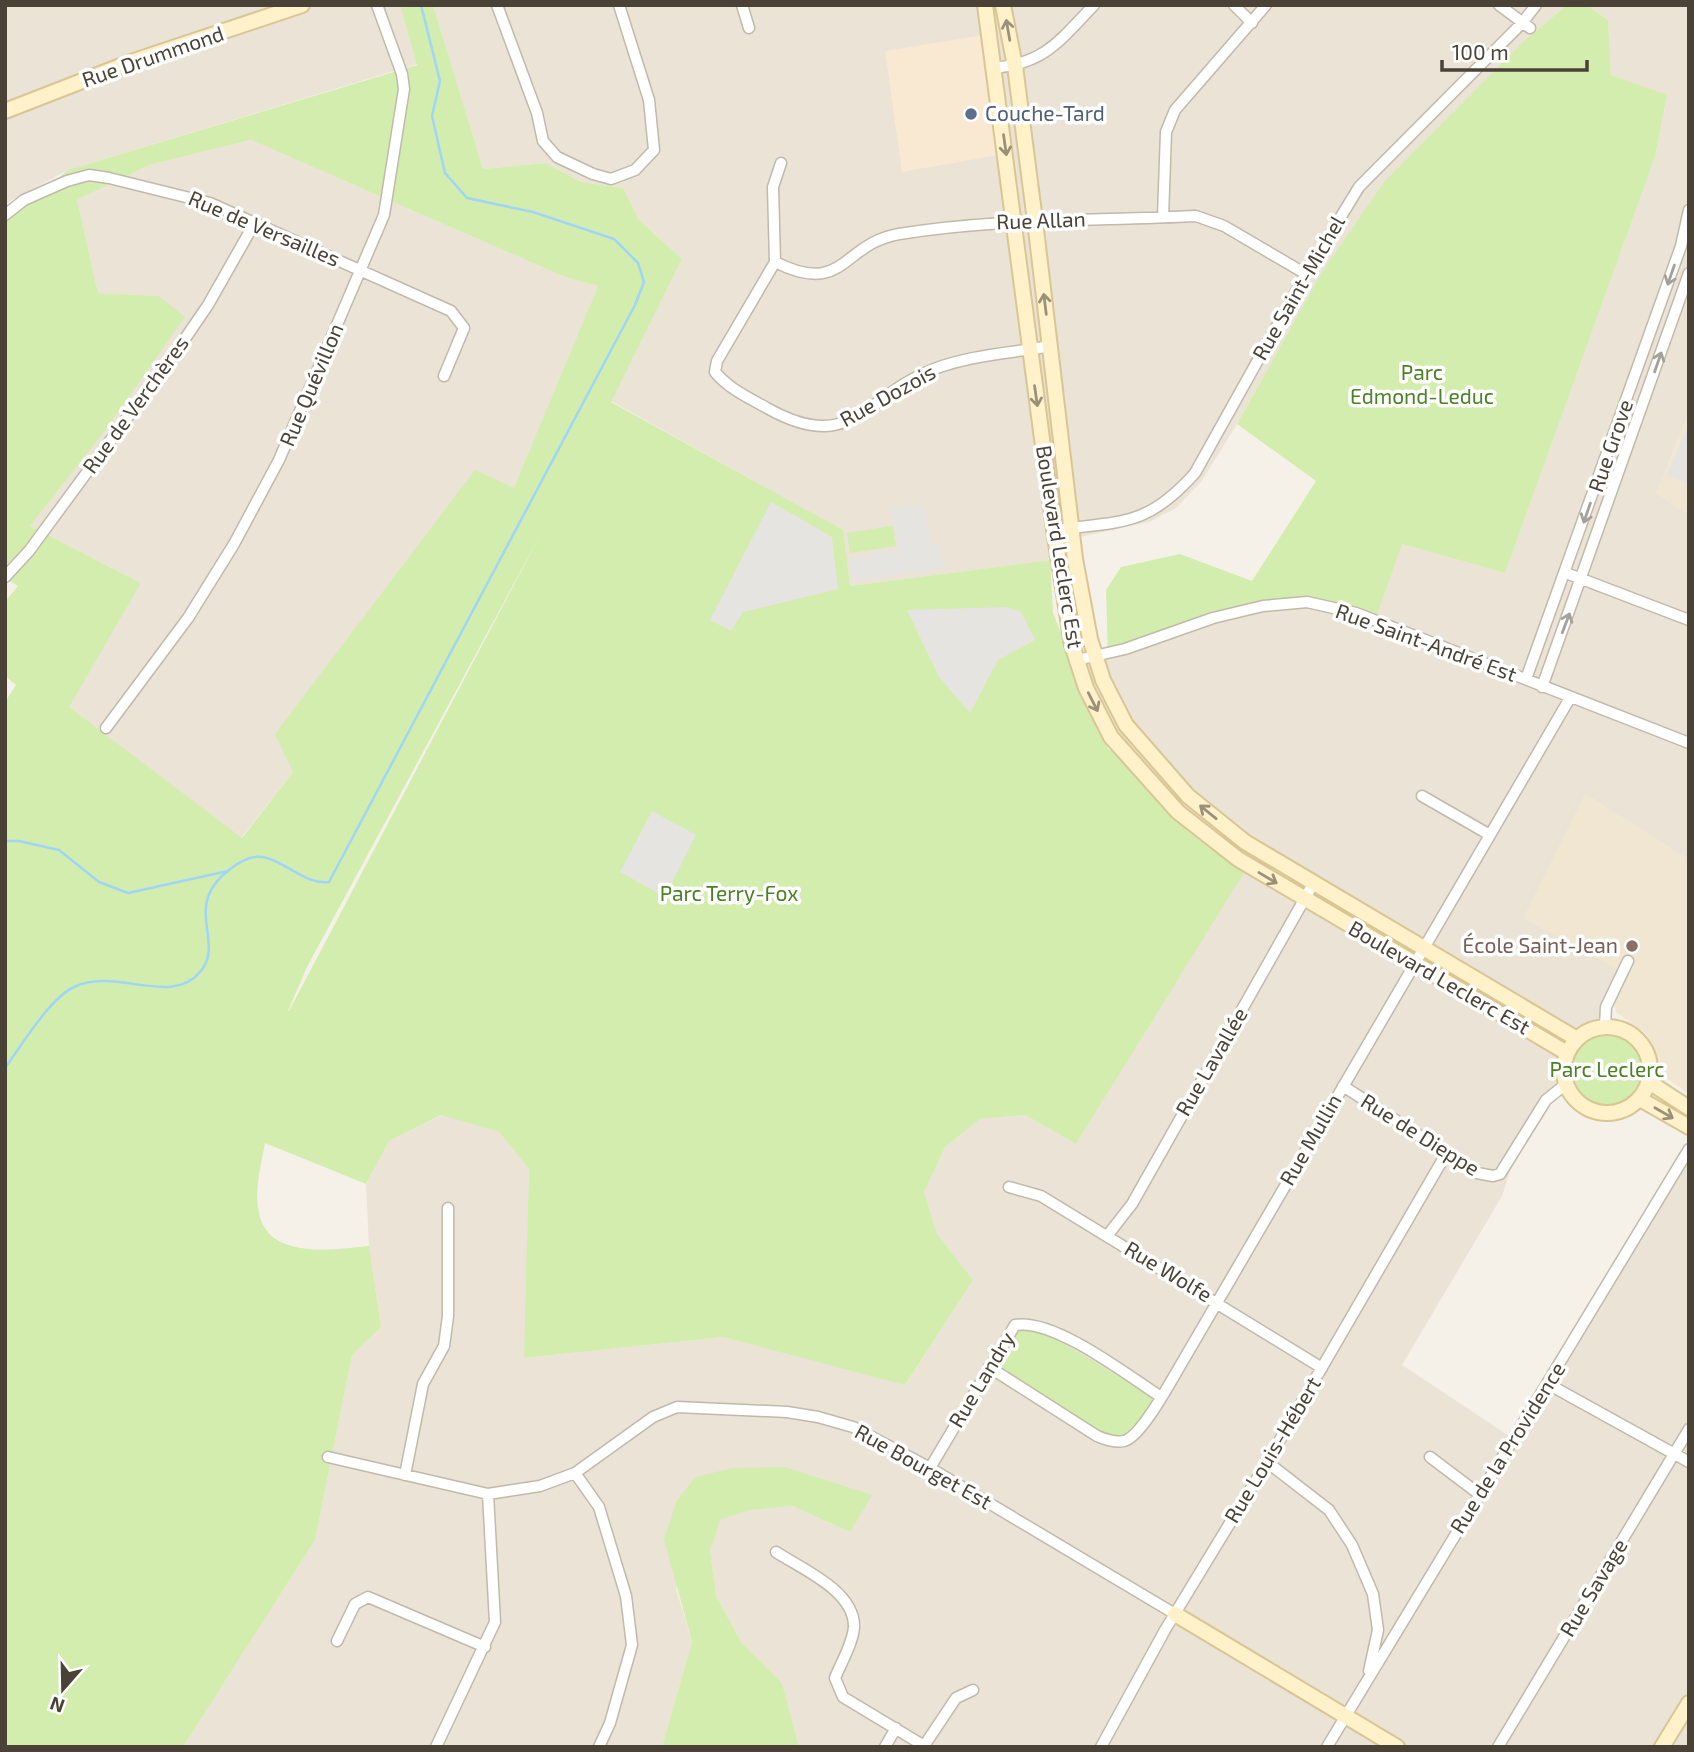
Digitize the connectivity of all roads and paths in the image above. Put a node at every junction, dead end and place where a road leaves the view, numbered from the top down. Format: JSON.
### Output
{"nodes":[{"id":1,"x":302,"y":5,"type":"edge"},
{"id":2,"x":377,"y":5,"type":"edge"},
{"id":3,"x":497,"y":5,"type":"edge"},
{"id":4,"x":619,"y":5,"type":"edge"},
{"id":5,"x":742,"y":5,"type":"edge"},
{"id":6,"x":985,"y":5,"type":"edge"},
{"id":7,"x":1003,"y":5,"type":"edge"},
{"id":8,"x":1094,"y":5,"type":"edge"},
{"id":9,"x":1234,"y":5,"type":"edge"},
{"id":10,"x":1266,"y":5,"type":"edge"},
{"id":11,"x":1499,"y":5,"type":"edge"},
{"id":12,"x":1535,"y":5,"type":"edge"},
{"id":13,"x":1252,"y":23,"type":"junction"},
{"id":14,"x":1526,"y":25,"type":"junction"},
{"id":15,"x":749,"y":28,"type":"dead end"},
{"id":16,"x":1015,"y":66,"type":"junction"},
{"id":17,"x":994,"y":68,"type":"junction"},
{"id":18,"x":5,"y":111,"type":"edge"},
{"id":19,"x":781,"y":163,"type":"dead end"},
{"id":20,"x":1689,"y":210,"type":"edge"},
{"id":21,"x":5,"y":215,"type":"edge"},
{"id":22,"x":1163,"y":218,"type":"junction"},
{"id":23,"x":1015,"y":220,"type":"junction"},
{"id":24,"x":1035,"y":220,"type":"junction"},
{"id":25,"x":254,"y":224,"type":"junction"},
{"id":26,"x":775,"y":262,"type":"junction"},
{"id":27,"x":361,"y":270,"type":"junction"},
{"id":28,"x":1689,"y":273,"type":"edge"},
{"id":29,"x":1306,"y":274,"type":"junction"},
{"id":30,"x":1049,"y":346,"type":"junction"},
{"id":31,"x":1030,"y":350,"type":"junction"},
{"id":32,"x":444,"y":376,"type":"dead end"},
{"id":33,"x":1070,"y":527,"type":"junction"},
{"id":34,"x":1054,"y":530,"type":"junction"},
{"id":35,"x":1566,"y":573,"type":"junction"},
{"id":36,"x":5,"y":577,"type":"edge"},
{"id":37,"x":1582,"y":579,"type":"junction"},
{"id":38,"x":1689,"y":620,"type":"edge"},
{"id":39,"x":1096,"y":656,"type":"junction"},
{"id":40,"x":1077,"y":660,"type":"junction"},
{"id":41,"x":1526,"y":680,"type":"junction"},
{"id":42,"x":1542,"y":687,"type":"junction"},
{"id":43,"x":1570,"y":698,"type":"junction"},
{"id":44,"x":106,"y":728,"type":"dead end"},
{"id":45,"x":1688,"y":739,"type":"edge"},
{"id":46,"x":1422,"y":796,"type":"dead end"},
{"id":47,"x":1490,"y":835,"type":"junction"},
{"id":48,"x":1245,"y":842,"type":"junction"},
{"id":49,"x":1238,"y":859,"type":"junction"},
{"id":50,"x":1313,"y":884,"type":"junction"},
{"id":51,"x":1304,"y":900,"type":"junction"},
{"id":52,"x":1424,"y":949,"type":"junction"},
{"id":53,"x":1628,"y":961,"type":"dead end"},
{"id":54,"x":1415,"y":964,"type":"junction"},
{"id":55,"x":1605,"y":1026,"type":"junction"},
{"id":56,"x":1577,"y":1039,"type":"junction"},
{"id":57,"x":1567,"y":1053,"type":"junction"},
{"id":58,"x":1649,"y":1082,"type":"junction"},
{"id":59,"x":1566,"y":1084,"type":"junction"},
{"id":60,"x":1343,"y":1086,"type":"junction"},
{"id":61,"x":1640,"y":1099,"type":"junction"},
{"id":62,"x":1689,"y":1108,"type":"edge"},
{"id":63,"x":1689,"y":1127,"type":"edge"},
{"id":64,"x":1689,"y":1149,"type":"edge"},
{"id":65,"x":1446,"y":1154,"type":"junction"},
{"id":66,"x":1009,"y":1187,"type":"dead end"},
{"id":67,"x":448,"y":1209,"type":"dead end"},
{"id":68,"x":1107,"y":1236,"type":"junction"},
{"id":69,"x":1216,"y":1302,"type":"junction"},
{"id":70,"x":989,"y":1367,"type":"junction"},
{"id":71,"x":1322,"y":1368,"type":"junction"},
{"id":72,"x":1548,"y":1384,"type":"junction"},
{"id":73,"x":1161,"y":1397,"type":"junction"},
{"id":74,"x":1689,"y":1429,"type":"edge"},
{"id":75,"x":1674,"y":1454,"type":"junction"},
{"id":76,"x":328,"y":1457,"type":"dead end"},
{"id":77,"x":1430,"y":1457,"type":"dead end"},
{"id":78,"x":1267,"y":1462,"type":"junction"},
{"id":79,"x":1689,"y":1462,"type":"edge"},
{"id":80,"x":930,"y":1468,"type":"junction"},
{"id":81,"x":575,"y":1473,"type":"junction"},
{"id":82,"x":405,"y":1475,"type":"junction"},
{"id":83,"x":488,"y":1494,"type":"junction"},
{"id":84,"x":1479,"y":1494,"type":"junction"},
{"id":85,"x":776,"y":1552,"type":"dead end"},
{"id":86,"x":1175,"y":1614,"type":"junction"},
{"id":87,"x":337,"y":1641,"type":"dead end"},
{"id":88,"x":485,"y":1647,"type":"junction"},
{"id":89,"x":1368,"y":1678,"type":"junction"},
{"id":90,"x":973,"y":1690,"type":"dead end"},
{"id":91,"x":1689,"y":1703,"type":"edge"},
{"id":92,"x":1345,"y":1716,"type":"junction"},
{"id":93,"x":896,"y":1728,"type":"junction"},
{"id":94,"x":925,"y":1746,"type":"edge"},
{"id":95,"x":436,"y":1747,"type":"edge"},
{"id":96,"x":599,"y":1747,"type":"edge"},
{"id":97,"x":885,"y":1747,"type":"edge"},
{"id":98,"x":1101,"y":1747,"type":"edge"},
{"id":99,"x":1327,"y":1747,"type":"edge"},
{"id":100,"x":1397,"y":1747,"type":"edge"},
{"id":101,"x":1499,"y":1747,"type":"edge"},
{"id":102,"x":1662,"y":1747,"type":"edge"}],
"edges":[{"from":1,"to":18,"type":"street","name":"Rue Drummond"},
{"from":2,"to":27,"type":"street","name":"Rue Quévillon"},
{"from":3,"to":4,"type":"street"},
{"from":5,"to":15,"type":"street"},
{"from":6,"to":17,"type":"street","name":"Boulevard Leclerc Est"},
{"from":16,"to":7,"type":"street","name":"Boulevard Leclerc Est","one_way":true},
{"from":8,"to":16,"type":"street"},
{"from":9,"to":13,"type":"street"},
{"from":10,"to":13,"type":"street"},
{"from":11,"to":14,"type":"street"},
{"from":12,"to":14,"type":"street","name":"Rue Saint-Michel"},
{"from":13,"to":22,"type":"street"},
{"from":14,"to":29,"type":"street","name":"Rue Saint-Michel"},
{"from":16,"to":17,"type":"street"},
{"from":16,"to":24,"type":"street","name":"Boulevard Leclerc Est"},
{"from":17,"to":23,"type":"street","name":"Boulevard Leclerc Est","one_way":true},
{"from":19,"to":26,"type":"street"},
{"from":20,"to":35,"type":"street","name":"Rue Grove","one_way":true},
{"from":21,"to":25,"type":"street","name":"Rue de Versailles"},
{"from":22,"to":24,"type":"street","name":"Rue Allan"},
{"from":22,"to":29,"type":"street","name":"Rue Allan"},
{"from":23,"to":24,"type":"street","name":"Rue Allan"},
{"from":23,"to":26,"type":"street","name":"Rue Allan"},
{"from":23,"to":31,"type":"street","name":"Boulevard Leclerc Est"},
{"from":30,"to":24,"type":"street","name":"Boulevard Leclerc Est","one_way":true},
{"from":25,"to":27,"type":"street","name":"Rue de Versailles"},
{"from":25,"to":36,"type":"street","name":"Rue de Verchères"},
{"from":26,"to":31,"type":"street","name":"Rue Dozois"},
{"from":27,"to":32,"type":"street","name":"Rue de Versailles"},
{"from":27,"to":44,"type":"street","name":"Rue Quévillon"},
{"from":37,"to":28,"type":"street","name":"Rue Grove","one_way":true},
{"from":29,"to":33,"type":"street","name":"Rue Saint-Michel"},
{"from":30,"to":31,"type":"street","name":"Rue Dozois"},
{"from":30,"to":33,"type":"street","name":"Boulevard Leclerc Est"},
{"from":31,"to":34,"type":"street","name":"Boulevard Leclerc Est","one_way":true},
{"from":33,"to":34,"type":"street","name":"Rue Saint-Michel"},
{"from":33,"to":39,"type":"street","name":"Boulevard Leclerc Est"},
{"from":34,"to":40,"type":"street","name":"Boulevard Leclerc Est"},
{"from":35,"to":37,"type":"street"},
{"from":35,"to":41,"type":"street","name":"Rue Grove"},
{"from":37,"to":38,"type":"street"},
{"from":42,"to":37,"type":"street","name":"Rue Grove","one_way":true},
{"from":39,"to":40,"type":"street","name":"Rue Saint-André Est"},
{"from":39,"to":41,"type":"street","name":"Rue Saint-André Est"},
{"from":48,"to":39,"type":"street","name":"Boulevard Leclerc Est","one_way":true},
{"from":40,"to":49,"type":"street","name":"Boulevard Leclerc Est","one_way":true},
{"from":41,"to":42,"type":"street","name":"Rue Saint-André Est"},
{"from":42,"to":43,"type":"street","name":"Rue Saint-André Est"},
{"from":43,"to":45,"type":"street","name":"Rue Saint-André Est"},
{"from":43,"to":47,"type":"street","name":"Rue Mullin"},
{"from":46,"to":47,"type":"street"},
{"from":47,"to":52,"type":"street","name":"Rue Mullin"},
{"from":48,"to":49,"type":"street"},
{"from":48,"to":50,"type":"street","name":"Boulevard Leclerc Est"},
{"from":49,"to":51,"type":"street","name":"Boulevard Leclerc Est","one_way":true},
{"from":50,"to":51,"type":"street","name":"Rue Lavallée"},
{"from":50,"to":52,"type":"street","name":"Boulevard Leclerc Est"},
{"from":51,"to":54,"type":"street","name":"Boulevard Leclerc Est"},
{"from":51,"to":68,"type":"street","name":"Rue Lavallée"},
{"from":52,"to":54,"type":"street","name":"Rue Mullin"},
{"from":52,"to":56,"type":"street","name":"Boulevard Leclerc Est"},
{"from":53,"to":55,"type":"street"},
{"from":54,"to":57,"type":"street","name":"Boulevard Leclerc Est"},
{"from":54,"to":60,"type":"street","name":"Rue Mullin"},
{"from":55,"to":56,"type":"street"},
{"from":55,"to":58,"type":"street"},
{"from":56,"to":57,"type":"street"},
{"from":57,"to":59,"type":"street"},
{"from":58,"to":61,"type":"street"},
{"from":58,"to":62,"type":"street"},
{"from":59,"to":61,"type":"street"},
{"from":59,"to":65,"type":"street","name":"Rue de Dieppe"},
{"from":60,"to":65,"type":"street","name":"Rue de Dieppe"},
{"from":60,"to":69,"type":"street","name":"Rue Mullin"},
{"from":61,"to":63,"type":"street","one_way":true},
{"from":64,"to":72,"type":"street","name":"Rue de la Providence"},
{"from":65,"to":71,"type":"street","name":"Rue Louis-Hébert"},
{"from":66,"to":68,"type":"street","name":"Rue Wolfe"},
{"from":67,"to":82,"type":"street"},
{"from":68,"to":69,"type":"street","name":"Rue Wolfe"},
{"from":69,"to":71,"type":"street","name":"Rue Wolfe"},
{"from":69,"to":73,"type":"street","name":"Rue Mullin"},
{"from":70,"to":73,"type":"street","name":"Rue Mullin"},
{"from":70,"to":73,"type":"street","name":"Rue Landry"},
{"from":70,"to":80,"type":"street","name":"Rue Landry"},
{"from":71,"to":78,"type":"street","name":"Rue Louis-Hébert"},
{"from":72,"to":75,"type":"street"},
{"from":72,"to":84,"type":"street","name":"Rue de la Providence"},
{"from":74,"to":75,"type":"street","name":"Rue Savage"},
{"from":75,"to":79,"type":"street"},
{"from":75,"to":101,"type":"street","name":"Rue Savage"},
{"from":76,"to":82,"type":"street","name":"Rue Bourget Est"},
{"from":77,"to":84,"type":"street"},
{"from":78,"to":86,"type":"street","name":"Rue Louis-Hébert"},
{"from":78,"to":89,"type":"street"},
{"from":80,"to":81,"type":"street","name":"Rue Bourget Est"},
{"from":80,"to":86,"type":"street","name":"Rue Bourget Est"},
{"from":81,"to":83,"type":"street","name":"Rue Bourget Est"},
{"from":81,"to":96,"type":"street"},
{"from":82,"to":83,"type":"street","name":"Rue Bourget Est"},
{"from":83,"to":88,"type":"street"},
{"from":84,"to":89,"type":"street","name":"Rue de la Providence"},
{"from":85,"to":93,"type":"street"},
{"from":86,"to":92,"type":"street","name":"Rue Bourget Est"},
{"from":86,"to":98,"type":"street","name":"Rue Louis-Hébert"},
{"from":87,"to":88,"type":"street"},
{"from":88,"to":95,"type":"street"},
{"from":89,"to":92,"type":"street","name":"Rue de la Providence"},
{"from":90,"to":94,"type":"street"},
{"from":91,"to":102,"type":"street"},
{"from":92,"to":99,"type":"street","name":"Rue de la Providence"},
{"from":92,"to":100,"type":"street","name":"Rue Bourget Est"},
{"from":93,"to":94,"type":"street"},
{"from":93,"to":97,"type":"street"}]}
